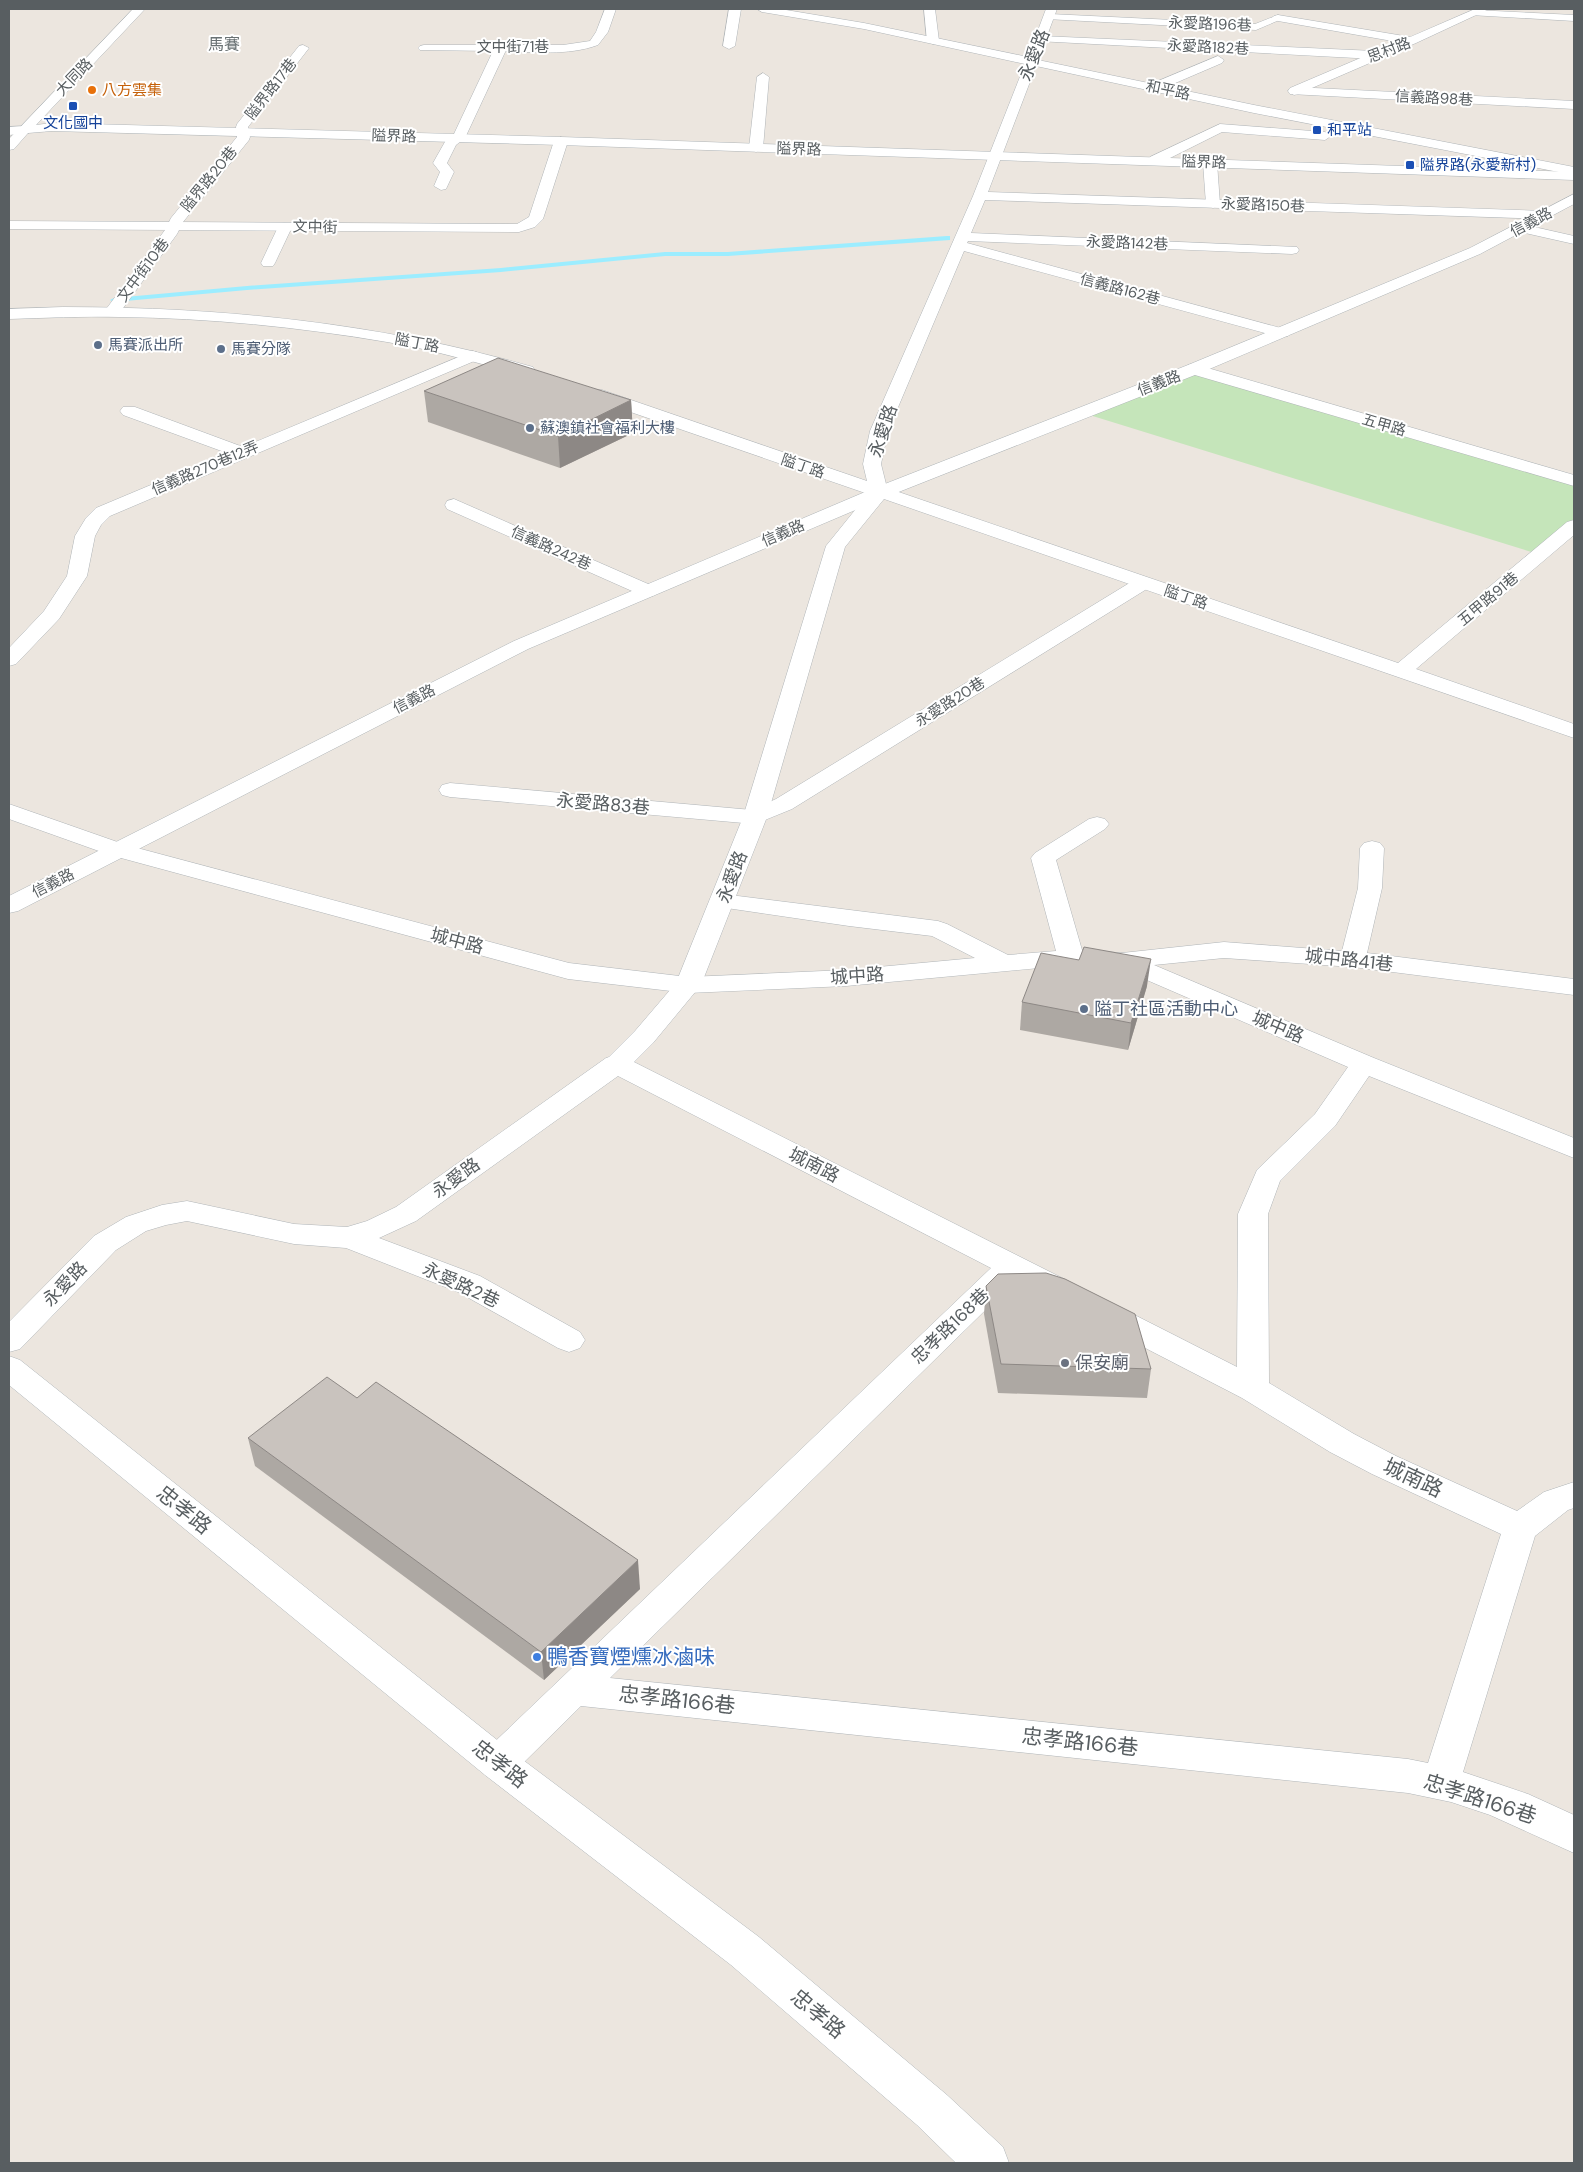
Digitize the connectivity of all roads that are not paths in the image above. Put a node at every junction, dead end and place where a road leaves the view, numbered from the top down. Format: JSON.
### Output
{"nodes":[{"id":1,"x":140,"y":9,"type":"edge"},
{"id":2,"x":610,"y":9,"type":"edge"},
{"id":3,"x":735,"y":9,"type":"edge"},
{"id":4,"x":762,"y":9,"type":"edge"},
{"id":5,"x":929,"y":9,"type":"edge"},
{"id":6,"x":1478,"y":11,"type":"edge"},
{"id":7,"x":1051,"y":13,"type":"edge"},
{"id":8,"x":1574,"y":18,"type":"edge"},
{"id":9,"x":1041,"y":39,"type":"junction"},
{"id":10,"x":933,"y":41,"type":"junction"},
{"id":11,"x":1412,"y":41,"type":"junction"},
{"id":12,"x":729,"y":46,"type":"dead end"},
{"id":13,"x":303,"y":48,"type":"dead end"},
{"id":14,"x":424,"y":48,"type":"dead end"},
{"id":15,"x":501,"y":48,"type":"junction"},
{"id":16,"x":1375,"y":55,"type":"junction"},
{"id":17,"x":1218,"y":60,"type":"dead end"},
{"id":18,"x":1031,"y":62,"type":"junction"},
{"id":19,"x":763,"y":77,"type":"dead end"},
{"id":20,"x":1155,"y":87,"type":"junction"},
{"id":21,"x":1294,"y":91,"type":"joint"},
{"id":22,"x":1574,"y":105,"type":"edge"},
{"id":23,"x":24,"y":130,"type":"junction"},
{"id":24,"x":9,"y":131,"type":"edge"},
{"id":25,"x":243,"y":132,"type":"junction"},
{"id":26,"x":1325,"y":136,"type":"dead end"},
{"id":27,"x":458,"y":138,"type":"junction"},
{"id":28,"x":561,"y":141,"type":"junction"},
{"id":29,"x":9,"y":146,"type":"edge"},
{"id":30,"x":756,"y":148,"type":"junction"},
{"id":31,"x":996,"y":156,"type":"junction"},
{"id":32,"x":1155,"y":160,"type":"junction"},
{"id":33,"x":1210,"y":162,"type":"junction"},
{"id":34,"x":1574,"y":171,"type":"edge"},
{"id":35,"x":1574,"y":176,"type":"edge"},
{"id":36,"x":440,"y":186,"type":"dead end"},
{"id":37,"x":980,"y":196,"type":"junction"},
{"id":38,"x":1574,"y":198,"type":"edge"},
{"id":39,"x":1213,"y":204,"type":"junction"},
{"id":40,"x":1545,"y":215,"type":"junction"},
{"id":41,"x":9,"y":225,"type":"edge"},
{"id":42,"x":174,"y":226,"type":"junction"},
{"id":43,"x":285,"y":227,"type":"junction"},
{"id":44,"x":1521,"y":228,"type":"junction"},
{"id":45,"x":1574,"y":240,"type":"edge"},
{"id":46,"x":960,"y":241,"type":"junction"},
{"id":47,"x":1292,"y":250,"type":"dead end"},
{"id":48,"x":268,"y":263,"type":"dead end"},
{"id":49,"x":112,"y":312,"type":"junction"},
{"id":50,"x":9,"y":314,"type":"edge"},
{"id":51,"x":1282,"y":333,"type":"junction"},
{"id":52,"x":473,"y":356,"type":"junction"},
{"id":53,"x":1194,"y":369,"type":"junction"},
{"id":54,"x":547,"y":378,"type":"edge"},
{"id":55,"x":584,"y":390,"type":"edge"},
{"id":56,"x":129,"y":412,"type":"dead end"},
{"id":57,"x":241,"y":452,"type":"junction"},
{"id":58,"x":1574,"y":481,"type":"edge"},
{"id":59,"x":879,"y":493,"type":"junction"},
{"id":60,"x":454,"y":505,"type":"dead end"},
{"id":61,"x":1574,"y":526,"type":"edge"},
{"id":62,"x":1143,"y":583,"type":"junction"},
{"id":63,"x":648,"y":591,"type":"junction"},
{"id":64,"x":9,"y":660,"type":"edge"},
{"id":65,"x":1401,"y":671,"type":"junction"},
{"id":66,"x":1574,"y":731,"type":"edge"},
{"id":67,"x":450,"y":790,"type":"dead end"},
{"id":68,"x":9,"y":812,"type":"edge"},
{"id":69,"x":755,"y":818,"type":"junction"},
{"id":70,"x":1097,"y":824,"type":"dead end"},
{"id":71,"x":1372,"y":848,"type":"dead end"},
{"id":72,"x":118,"y":850,"type":"junction"},
{"id":73,"x":722,"y":900,"type":"junction"},
{"id":74,"x":9,"y":906,"type":"edge"},
{"id":75,"x":1071,"y":957,"type":"junction"},
{"id":76,"x":1353,"y":959,"type":"junction"},
{"id":77,"x":1124,"y":960,"type":"junction"},
{"id":78,"x":1004,"y":963,"type":"junction"},
{"id":79,"x":688,"y":984,"type":"junction"},
{"id":80,"x":1574,"y":987,"type":"edge"},
{"id":81,"x":616,"y":1064,"type":"junction"},
{"id":82,"x":1364,"y":1064,"type":"junction"},
{"id":83,"x":1574,"y":1149,"type":"edge"},
{"id":84,"x":350,"y":1238,"type":"junction"},
{"id":85,"x":1012,"y":1266,"type":"junction"},
{"id":86,"x":569,"y":1340,"type":"dead end"},
{"id":87,"x":9,"y":1341,"type":"edge"},
{"id":88,"x":9,"y":1368,"type":"edge"},
{"id":89,"x":1253,"y":1389,"type":"junction"},
{"id":90,"x":1574,"y":1495,"type":"edge"},
{"id":91,"x":1520,"y":1528,"type":"junction"},
{"id":92,"x":576,"y":1690,"type":"junction"},
{"id":93,"x":498,"y":1763,"type":"junction"},
{"id":94,"x":1441,"y":1782,"type":"junction"},
{"id":95,"x":1574,"y":1835,"type":"edge"},
{"id":96,"x":987,"y":2163,"type":"edge"}],
"edges":[{"from":1,"to":23,"type":"street","name":"大同路"},
{"from":2,"to":15,"type":"street","name":"文中街71巷"},
{"from":3,"to":12,"type":"street"},
{"from":4,"to":10,"type":"street","name":"和平路"},
{"from":5,"to":10,"type":"street"},
{"from":6,"to":8,"type":"street"},
{"from":6,"to":11,"type":"street","name":"思村路"},
{"from":7,"to":9,"type":"street","name":"永愛路"},
{"from":7,"to":11,"type":"street","name":"永愛路196巷"},
{"from":9,"to":16,"type":"street","name":"永愛路182巷"},
{"from":9,"to":18,"type":"street","name":"永愛路"},
{"from":10,"to":18,"type":"street","name":"和平路"},
{"from":11,"to":16,"type":"street","name":"思村路"},
{"from":13,"to":25,"type":"street","name":"隘界路17巷"},
{"from":14,"to":15,"type":"street","name":"文中街71巷"},
{"from":15,"to":27,"type":"street"},
{"from":16,"to":21,"type":"street","name":"思村路"},
{"from":17,"to":20,"type":"street"},
{"from":18,"to":20,"type":"street","name":"和平路"},
{"from":18,"to":31,"type":"street","name":"永愛路"},
{"from":19,"to":30,"type":"street"},
{"from":20,"to":34,"type":"street","name":"和平路"},
{"from":21,"to":22,"type":"street","name":"信義路98巷"},
{"from":23,"to":24,"type":"street","name":"隘界路"},
{"from":23,"to":25,"type":"street","name":"隘界路"},
{"from":23,"to":29,"type":"street","name":"大同路"},
{"from":25,"to":27,"type":"street","name":"隘界路"},
{"from":25,"to":42,"type":"street","name":"隘界路20巷"},
{"from":26,"to":32,"type":"street"},
{"from":27,"to":28,"type":"street","name":"隘界路"},
{"from":27,"to":36,"type":"street"},
{"from":28,"to":30,"type":"street","name":"隘界路"},
{"from":28,"to":43,"type":"street","name":"文中街"},
{"from":30,"to":31,"type":"street","name":"隘界路"},
{"from":31,"to":32,"type":"street","name":"隘界路"},
{"from":31,"to":37,"type":"street","name":"永愛路"},
{"from":32,"to":33,"type":"street","name":"隘界路"},
{"from":33,"to":35,"type":"street","name":"隘界路"},
{"from":33,"to":39,"type":"street"},
{"from":37,"to":39,"type":"street","name":"永愛路150巷"},
{"from":37,"to":46,"type":"street","name":"永愛路"},
{"from":38,"to":40,"type":"street","name":"信義路"},
{"from":39,"to":40,"type":"street","name":"永愛路150巷"},
{"from":40,"to":44,"type":"street","name":"信義路"},
{"from":41,"to":42,"type":"street","name":"文中街"},
{"from":42,"to":43,"type":"street","name":"文中街"},
{"from":42,"to":49,"type":"street","name":"文中街10巷"},
{"from":43,"to":48,"type":"street"},
{"from":44,"to":45,"type":"street"},
{"from":44,"to":51,"type":"street","name":"信義路"},
{"from":46,"to":47,"type":"street","name":"永愛路142巷"},
{"from":46,"to":51,"type":"street","name":"信義路162巷"},
{"from":46,"to":59,"type":"street","name":"永愛路"},
{"from":49,"to":50,"type":"street","name":"隘丁路"},
{"from":49,"to":52,"type":"street","name":"隘丁路"},
{"from":51,"to":53,"type":"street","name":"信義路"},
{"from":52,"to":54,"type":"street","name":"隘丁路"},
{"from":52,"to":57,"type":"street","name":"信義路270巷12弄"},
{"from":53,"to":58,"type":"street","name":"五甲路"},
{"from":53,"to":59,"type":"street","name":"信義路"},
{"from":55,"to":59,"type":"street","name":"隘丁路"},
{"from":56,"to":57,"type":"street"},
{"from":57,"to":64,"type":"street","name":"信義路270巷12弄"},
{"from":59,"to":62,"type":"street","name":"隘丁路"},
{"from":59,"to":63,"type":"street","name":"信義路"},
{"from":59,"to":69,"type":"street","name":"永愛路"},
{"from":60,"to":63,"type":"street","name":"信義路242巷"},
{"from":61,"to":65,"type":"street","name":"五甲路91巷"},
{"from":62,"to":65,"type":"street","name":"隘丁路"},
{"from":62,"to":69,"type":"street","name":"永愛路20巷"},
{"from":63,"to":72,"type":"street","name":"信義路"},
{"from":65,"to":66,"type":"street","name":"隘丁路"},
{"from":67,"to":69,"type":"street","name":"永愛路83巷"},
{"from":68,"to":72,"type":"street","name":"城中路"},
{"from":69,"to":73,"type":"street","name":"永愛路"},
{"from":70,"to":75,"type":"street"},
{"from":71,"to":76,"type":"street"},
{"from":72,"to":74,"type":"street","name":"信義路"},
{"from":72,"to":79,"type":"street","name":"城中路"},
{"from":73,"to":78,"type":"street"},
{"from":73,"to":79,"type":"street","name":"永愛路"},
{"from":75,"to":77,"type":"street","name":"城中路"},
{"from":75,"to":78,"type":"street","name":"城中路"},
{"from":76,"to":77,"type":"street","name":"城中路41巷"},
{"from":76,"to":80,"type":"street","name":"城中路41巷"},
{"from":77,"to":82,"type":"street","name":"城中路"},
{"from":78,"to":79,"type":"street","name":"城中路"},
{"from":79,"to":81,"type":"street","name":"永愛路"},
{"from":81,"to":84,"type":"street","name":"永愛路"},
{"from":81,"to":85,"type":"street","name":"城南路"},
{"from":82,"to":83,"type":"street","name":"城中路"},
{"from":82,"to":89,"type":"street"},
{"from":84,"to":86,"type":"street","name":"永愛路2巷"},
{"from":84,"to":87,"type":"street","name":"永愛路"},
{"from":85,"to":89,"type":"street"},
{"from":85,"to":92,"type":"street","name":"忠孝路168巷"},
{"from":88,"to":93,"type":"street","name":"忠孝路"},
{"from":89,"to":91,"type":"street","name":"城南路"},
{"from":90,"to":91,"type":"street"},
{"from":91,"to":94,"type":"street"},
{"from":92,"to":93,"type":"street","name":"忠孝路168巷"},
{"from":92,"to":94,"type":"street","name":"忠孝路166巷"},
{"from":93,"to":96,"type":"street","name":"忠孝路"},
{"from":94,"to":95,"type":"street","name":"忠孝路166巷"}]}
